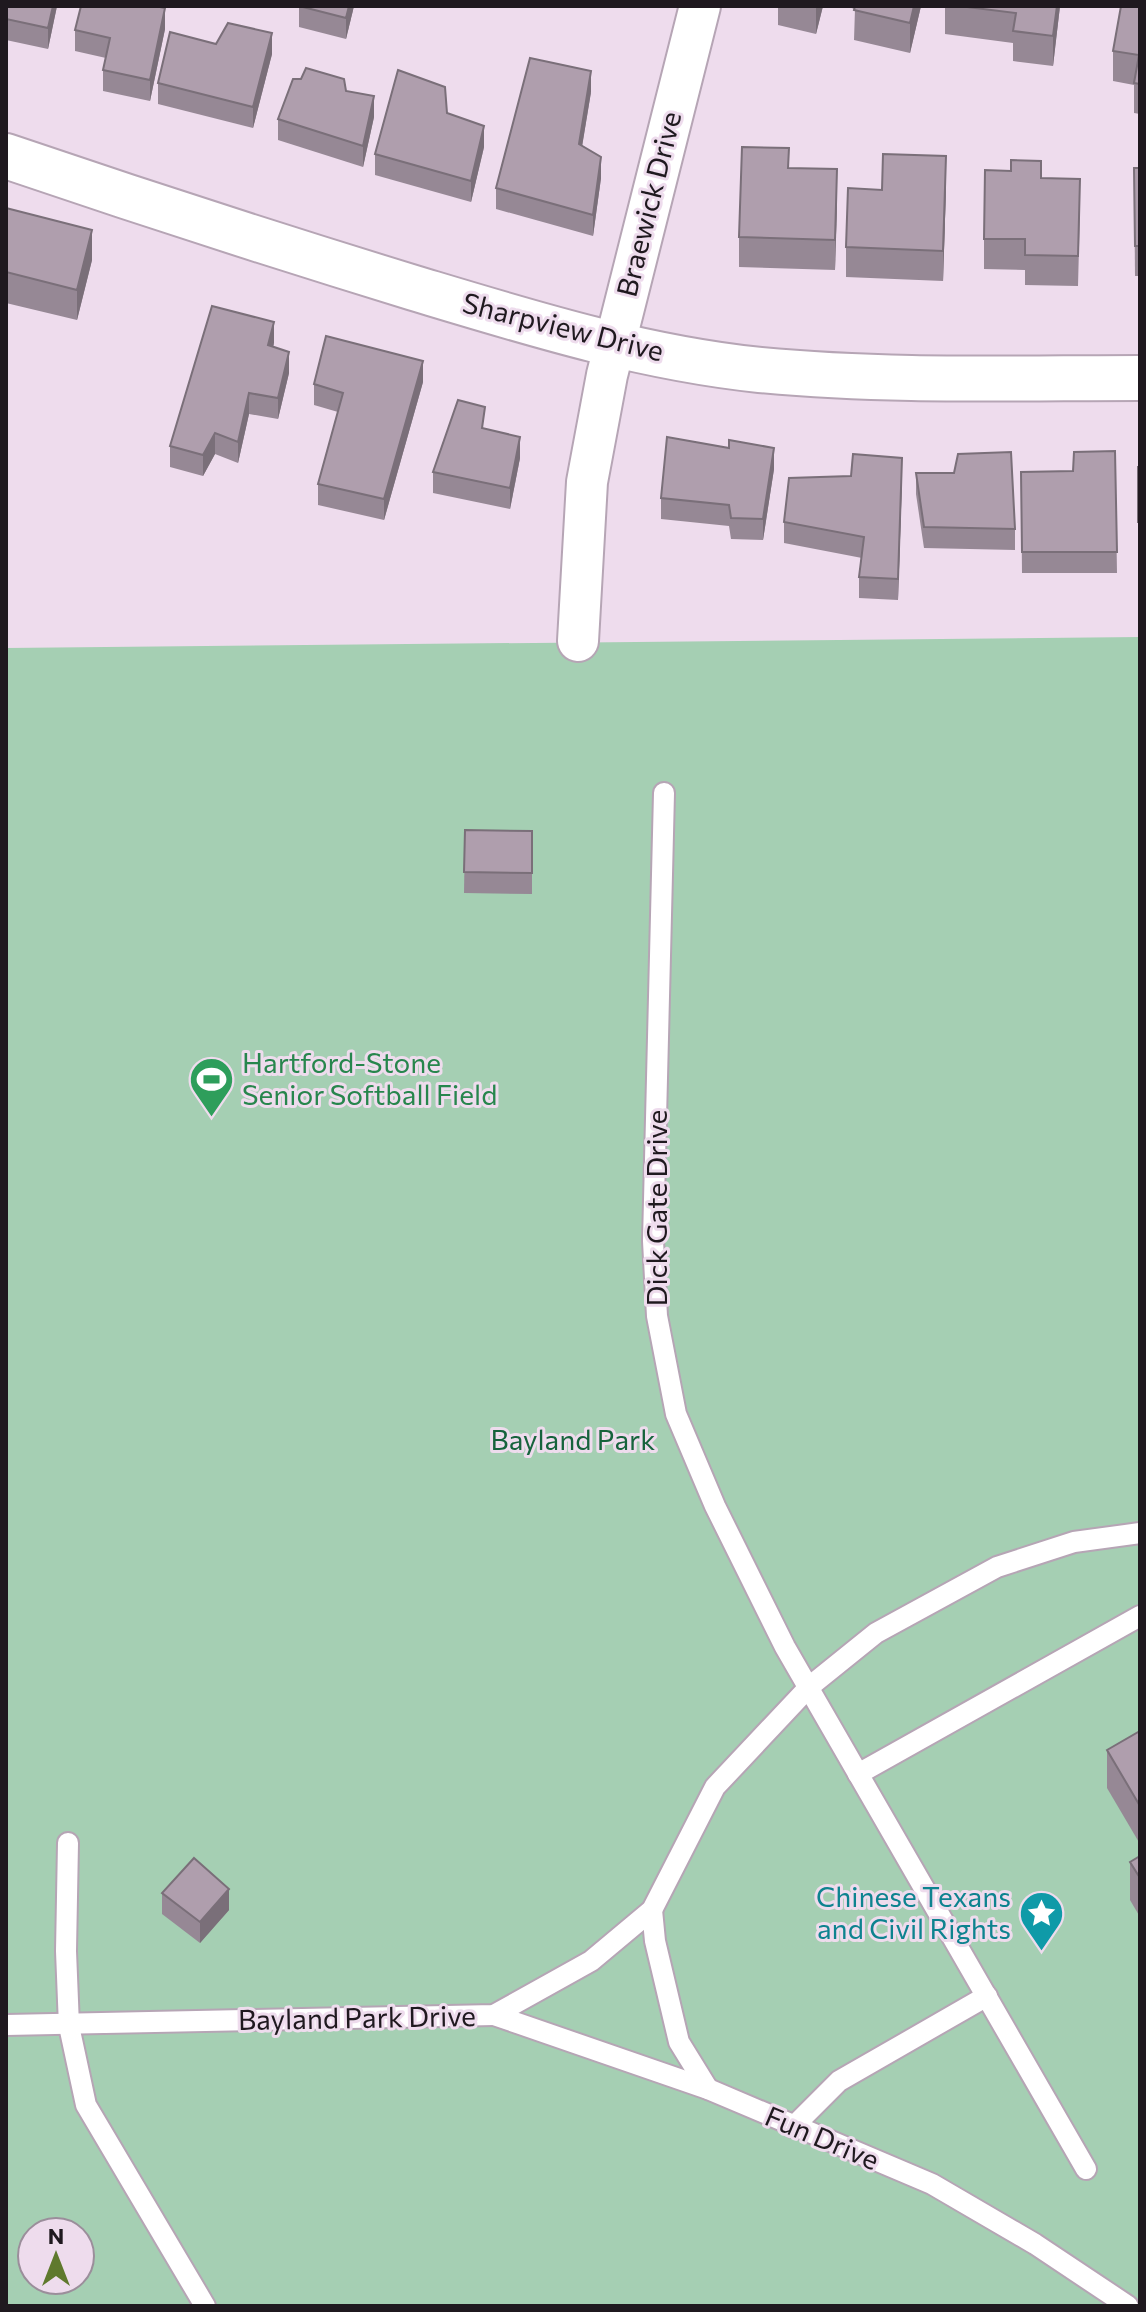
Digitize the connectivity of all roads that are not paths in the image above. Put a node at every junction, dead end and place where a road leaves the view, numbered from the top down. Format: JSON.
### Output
{"nodes":[{"id":1,"x":700,"y":6,"type":"edge"},
{"id":2,"x":6,"y":156,"type":"edge"},
{"id":3,"x":614,"y":344,"type":"junction"},
{"id":4,"x":1140,"y":378,"type":"edge"},
{"id":5,"x":578,"y":641,"type":"dead end"},
{"id":6,"x":664,"y":793,"type":"dead end"},
{"id":7,"x":1140,"y":1533,"type":"edge"},
{"id":8,"x":1140,"y":1616,"type":"edge"},
{"id":9,"x":809,"y":1687,"type":"junction"},
{"id":10,"x":858,"y":1774,"type":"junction"},
{"id":11,"x":68,"y":1843,"type":"dead end"},
{"id":12,"x":652,"y":1910,"type":"junction"},
{"id":13,"x":987,"y":1996,"type":"junction"},
{"id":14,"x":494,"y":2015,"type":"junction"},
{"id":15,"x":6,"y":2025,"type":"edge"},
{"id":16,"x":69,"y":2026,"type":"junction"},
{"id":17,"x":708,"y":2089,"type":"junction"},
{"id":18,"x":793,"y":2127,"type":"junction"},
{"id":19,"x":1086,"y":2169,"type":"dead end"},
{"id":20,"x":205,"y":2306,"type":"edge"},
{"id":21,"x":1128,"y":2306,"type":"edge"}],
"edges":[{"from":1,"to":3,"type":"street","name":"Braewick Drive"},
{"from":2,"to":3,"type":"street","name":"Sharpview Drive"},
{"from":3,"to":4,"type":"street","name":"Sharpview Drive"},
{"from":3,"to":5,"type":"street","name":"Braewick Drive"},
{"from":6,"to":9,"type":"lane","name":"Dick Gate Drive"},
{"from":7,"to":9,"type":"lane","name":"Bayland Park Drive"},
{"from":8,"to":10,"type":"lane"},
{"from":9,"to":10,"type":"lane","name":"Dick Gate Drive"},
{"from":9,"to":12,"type":"lane","name":"Bayland Park Drive"},
{"from":10,"to":13,"type":"lane","name":"Dick Gate Drive"},
{"from":11,"to":16,"type":"lane"},
{"from":12,"to":14,"type":"lane","name":"Bayland Park Drive"},
{"from":12,"to":17,"type":"lane"},
{"from":13,"to":18,"type":"lane"},
{"from":13,"to":19,"type":"lane","name":"Dick Gate Drive"},
{"from":14,"to":16,"type":"lane","name":"Bayland Park Drive"},
{"from":14,"to":17,"type":"lane","name":"Fun Drive"},
{"from":15,"to":16,"type":"lane","name":"Bayland Park Drive"},
{"from":16,"to":20,"type":"lane"},
{"from":17,"to":18,"type":"lane","name":"Fun Drive"},
{"from":18,"to":21,"type":"lane","name":"Fun Drive"}]}
